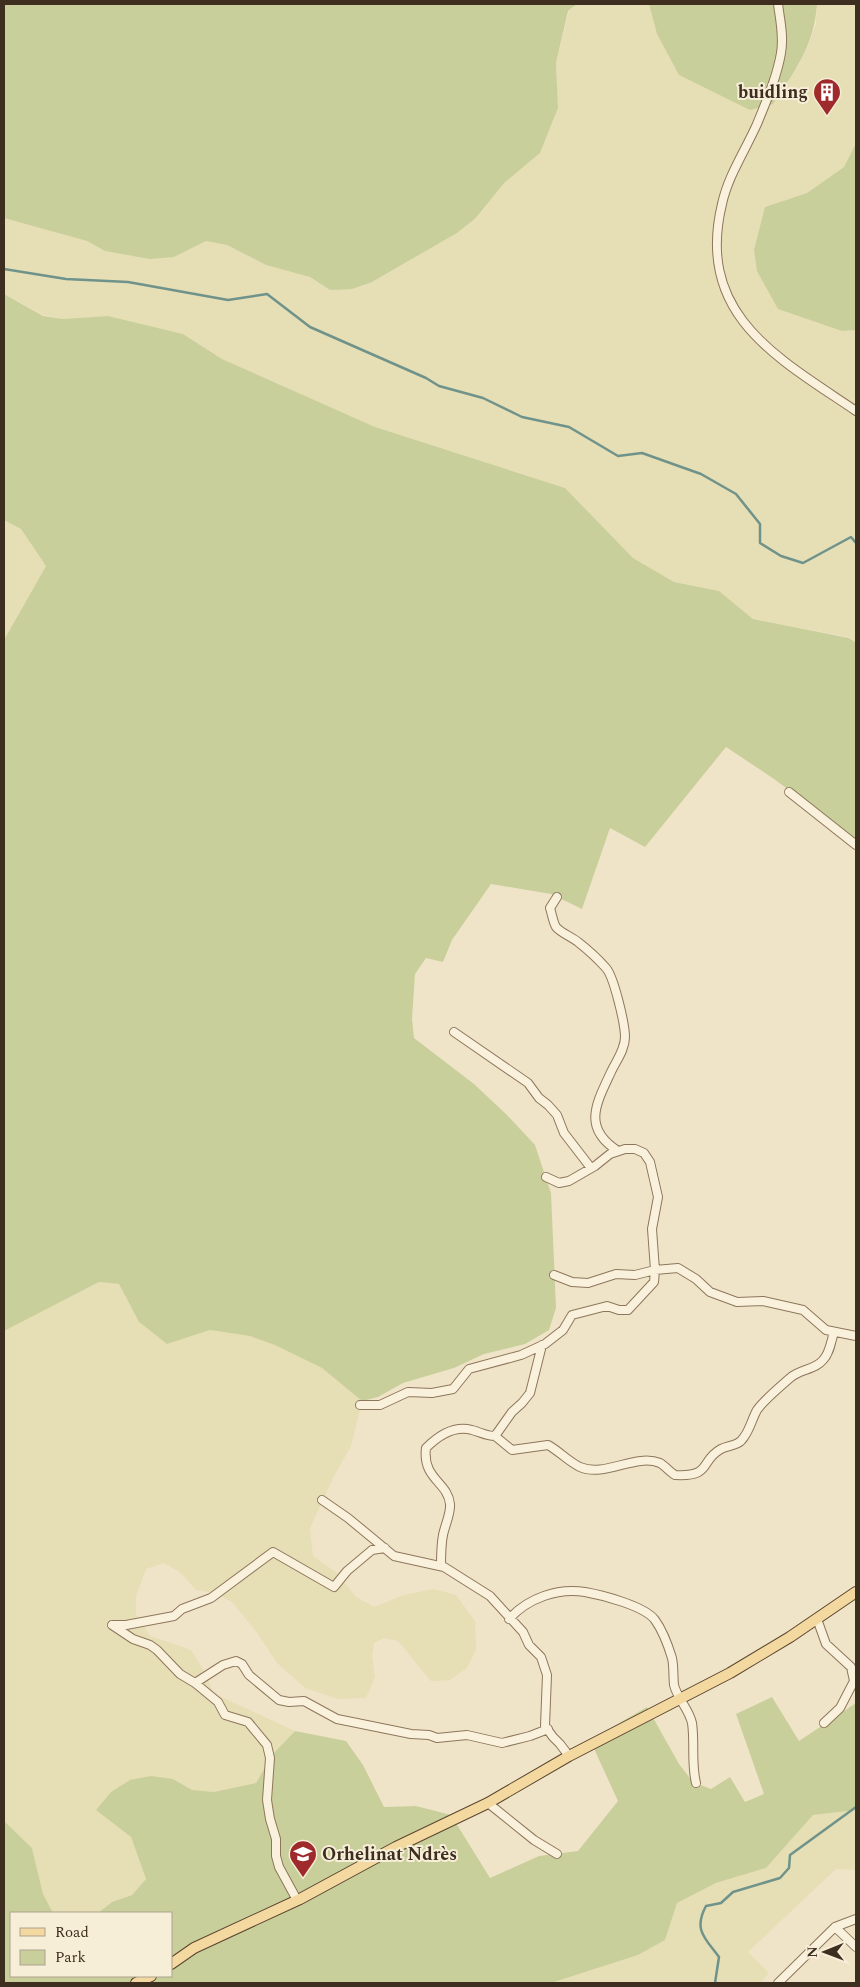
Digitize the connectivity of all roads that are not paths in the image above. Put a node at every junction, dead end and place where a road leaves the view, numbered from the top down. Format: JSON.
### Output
{"nodes":[{"id":1,"x":778,"y":4,"type":"edge"},
{"id":2,"x":856,"y":411,"type":"edge"},
{"id":3,"x":789,"y":792,"type":"dead end"},
{"id":4,"x":856,"y":845,"type":"edge"},
{"id":5,"x":557,"y":897,"type":"dead end"},
{"id":6,"x":454,"y":1032,"type":"dead end"},
{"id":7,"x":618,"y":1151,"type":"junction"},
{"id":8,"x":590,"y":1168,"type":"junction"},
{"id":9,"x":546,"y":1177,"type":"dead end"},
{"id":10,"x":656,"y":1270,"type":"junction"},
{"id":11,"x":554,"y":1276,"type":"dead end"},
{"id":12,"x":834,"y":1332,"type":"junction"},
{"id":13,"x":856,"y":1336,"type":"edge"},
{"id":14,"x":542,"y":1345,"type":"junction"},
{"id":15,"x":360,"y":1405,"type":"dead end"},
{"id":16,"x":495,"y":1436,"type":"junction"},
{"id":17,"x":322,"y":1500,"type":"dead end"},
{"id":18,"x":385,"y":1548,"type":"junction"},
{"id":19,"x":441,"y":1566,"type":"junction"},
{"id":20,"x":856,"y":1592,"type":"edge"},
{"id":21,"x":510,"y":1619,"type":"junction"},
{"id":22,"x":817,"y":1619,"type":"junction"},
{"id":23,"x":195,"y":1683,"type":"junction"},
{"id":24,"x":680,"y":1698,"type":"junction"},
{"id":25,"x":824,"y":1723,"type":"dead end"},
{"id":26,"x":548,"y":1729,"type":"junction"},
{"id":27,"x":570,"y":1756,"type":"junction"},
{"id":28,"x":696,"y":1783,"type":"dead end"},
{"id":29,"x":488,"y":1803,"type":"junction"},
{"id":30,"x":557,"y":1854,"type":"dead end"},
{"id":31,"x":297,"y":1900,"type":"junction"},
{"id":32,"x":856,"y":1919,"type":"edge"},
{"id":33,"x":835,"y":1927,"type":"junction"},
{"id":34,"x":856,"y":1947,"type":"edge"},
{"id":35,"x":172,"y":1963,"type":"edge"},
{"id":36,"x":149,"y":1977,"type":"edge"},
{"id":37,"x":136,"y":1983,"type":"edge"},
{"id":38,"x":778,"y":1983,"type":"edge"}],
"edges":[{"from":1,"to":2,"type":"street"},
{"from":3,"to":4,"type":"street"},
{"from":5,"to":7,"type":"street"},
{"from":6,"to":8,"type":"street"},
{"from":7,"to":8,"type":"street"},
{"from":7,"to":10,"type":"street"},
{"from":8,"to":9,"type":"street"},
{"from":10,"to":11,"type":"street"},
{"from":10,"to":12,"type":"street"},
{"from":10,"to":14,"type":"street"},
{"from":12,"to":13,"type":"street"},
{"from":12,"to":16,"type":"street"},
{"from":14,"to":15,"type":"street"},
{"from":14,"to":16,"type":"street"},
{"from":16,"to":19,"type":"street"},
{"from":17,"to":18,"type":"street"},
{"from":18,"to":19,"type":"street"},
{"from":18,"to":23,"type":"street"},
{"from":19,"to":21,"type":"street"},
{"from":20,"to":22,"type":"main road"},
{"from":21,"to":24,"type":"street"},
{"from":21,"to":26,"type":"street"},
{"from":22,"to":24,"type":"main road"},
{"from":22,"to":25,"type":"street"},
{"from":23,"to":26,"type":"street"},
{"from":23,"to":31,"type":"street"},
{"from":24,"to":27,"type":"main road"},
{"from":24,"to":28,"type":"street"},
{"from":26,"to":27,"type":"street"},
{"from":27,"to":29,"type":"main road"},
{"from":29,"to":30,"type":"street"},
{"from":29,"to":31,"type":"main road"},
{"from":31,"to":35,"type":"main road"},
{"from":32,"to":33,"type":"street"},
{"from":33,"to":34,"type":"street"},
{"from":33,"to":38,"type":"street"},
{"from":36,"to":37,"type":"main road"}]}
